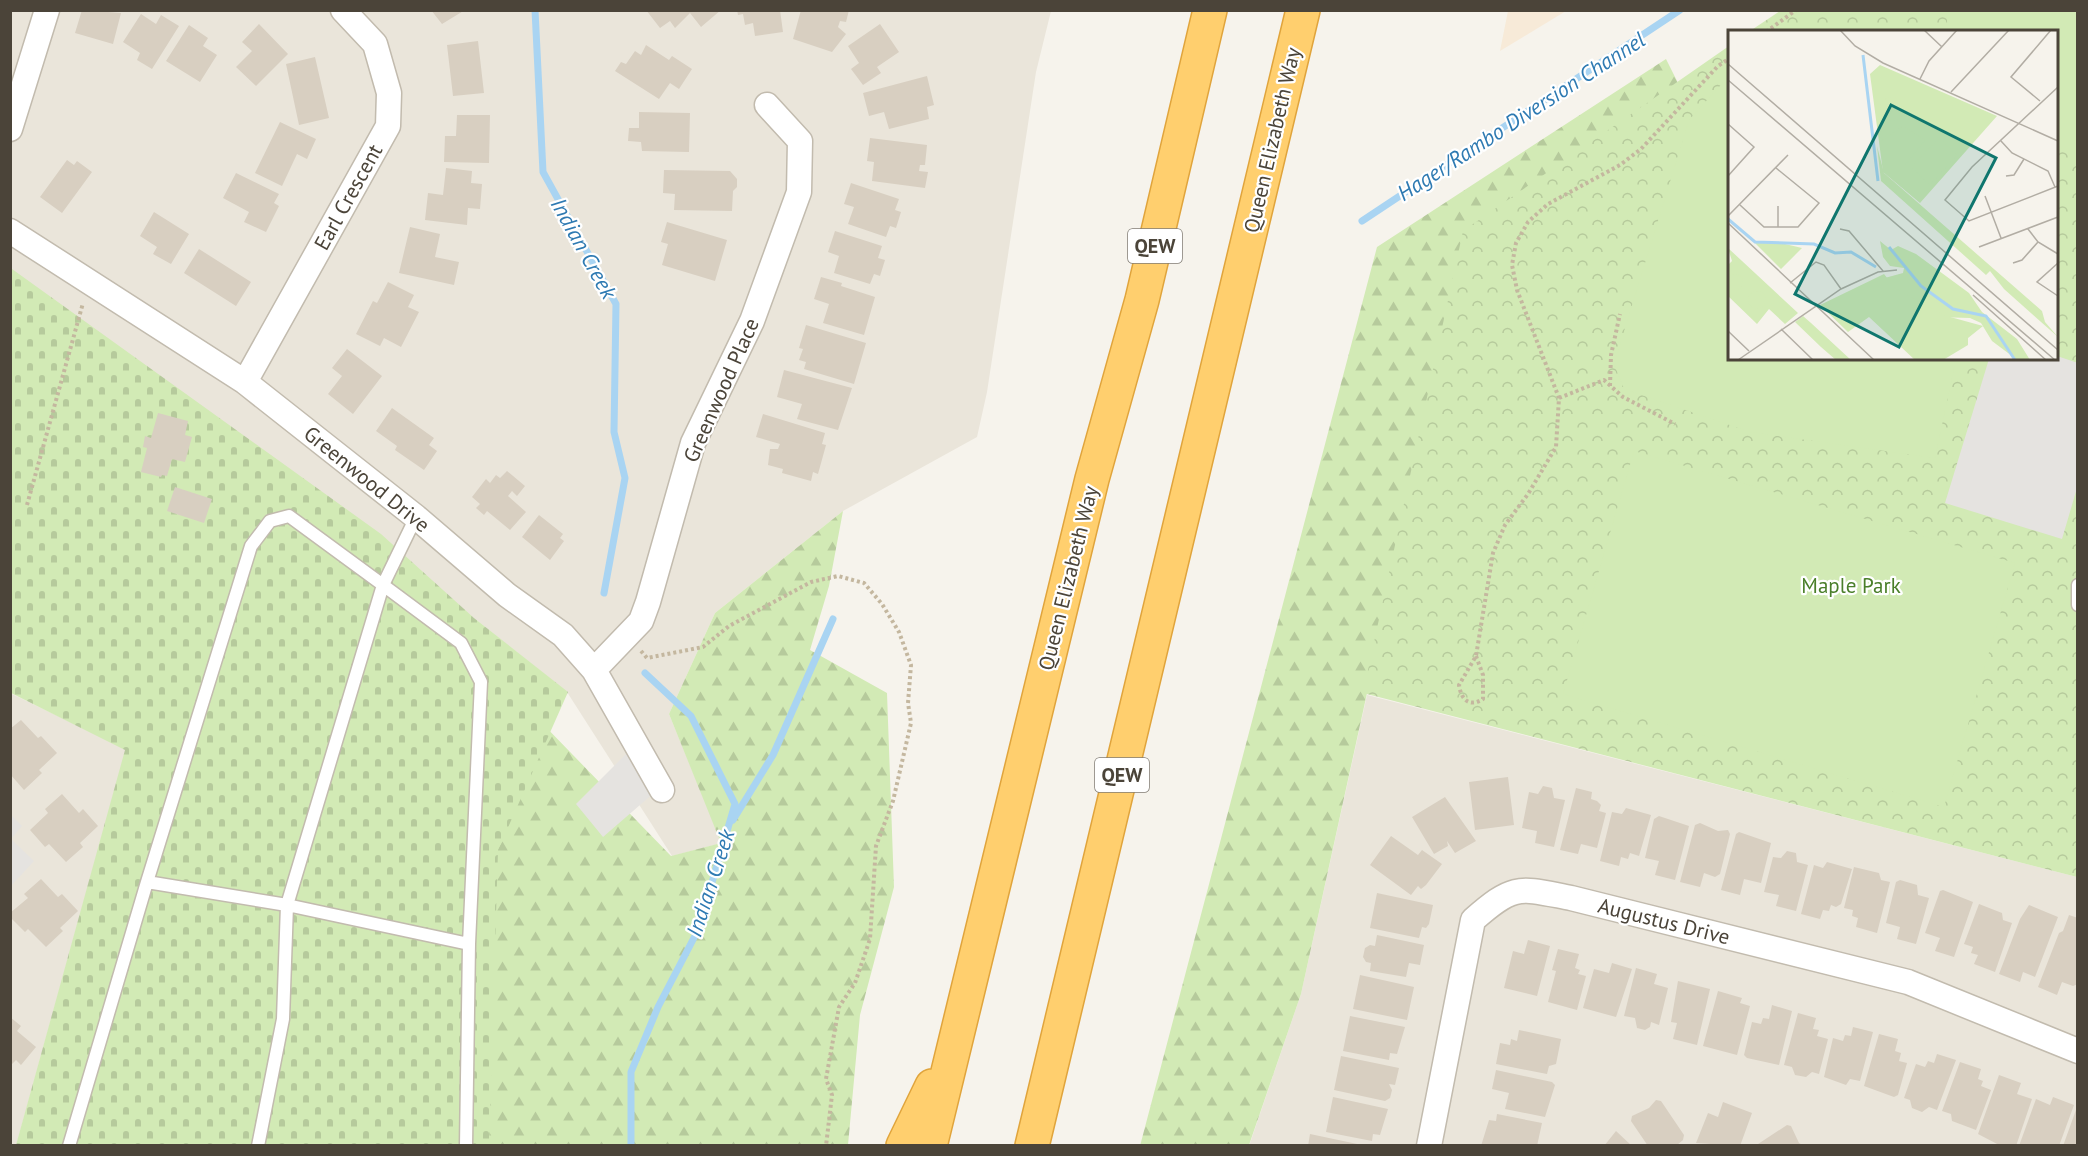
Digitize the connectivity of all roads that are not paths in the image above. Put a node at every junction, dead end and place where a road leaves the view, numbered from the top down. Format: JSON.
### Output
{"nodes":[{"id":1,"x":46,"y":10,"type":"edge"},
{"id":2,"x":343,"y":10,"type":"edge"},
{"id":3,"x":1210,"y":10,"type":"edge"},
{"id":4,"x":1303,"y":10,"type":"edge"},
{"id":5,"x":767,"y":105,"type":"dead end"},
{"id":6,"x":10,"y":129,"type":"edge"},
{"id":7,"x":10,"y":231,"type":"edge"},
{"id":8,"x":244,"y":382,"type":"junction"},
{"id":9,"x":416,"y":517,"type":"junction"},
{"id":10,"x":383,"y":585,"type":"junction"},
{"id":11,"x":2078,"y":585,"type":"edge"},
{"id":12,"x":2078,"y":605,"type":"edge"},
{"id":13,"x":594,"y":670,"type":"junction"},
{"id":14,"x":662,"y":790,"type":"dead end"},
{"id":15,"x":147,"y":882,"type":"junction"},
{"id":16,"x":286,"y":905,"type":"junction"},
{"id":17,"x":469,"y":944,"type":"junction"},
{"id":18,"x":952,"y":1048,"type":"junction"},
{"id":19,"x":2078,"y":1051,"type":"edge"},
{"id":20,"x":69,"y":1146,"type":"edge"},
{"id":21,"x":258,"y":1146,"type":"edge"},
{"id":22,"x":466,"y":1146,"type":"edge"},
{"id":23,"x":903,"y":1146,"type":"edge"},
{"id":24,"x":930,"y":1146,"type":"edge"},
{"id":25,"x":1032,"y":1146,"type":"edge"},
{"id":26,"x":1429,"y":1146,"type":"edge"}],
"edges":[{"from":1,"to":6,"type":"street"},
{"from":2,"to":8,"type":"street","name":"Earl Crescent"},
{"from":3,"to":18,"type":"highway","name":"Queen Elizabeth Way","number":"QEW"},
{"from":4,"to":25,"type":"highway","name":"Queen Elizabeth Way","number":"QEW"},
{"from":5,"to":13,"type":"street","name":"Greenwood Place"},
{"from":7,"to":8,"type":"street","name":"Greenwood Drive"},
{"from":8,"to":9,"type":"street","name":"Greenwood Drive"},
{"from":9,"to":10,"type":"lane"},
{"from":9,"to":13,"type":"street","name":"Greenwood Drive"},
{"from":10,"to":15,"type":"lane"},
{"from":10,"to":16,"type":"lane"},
{"from":10,"to":17,"type":"lane"},
{"from":11,"to":12,"type":"lane"},
{"from":13,"to":14,"type":"street","name":"Greenwood Drive"},
{"from":15,"to":16,"type":"lane"},
{"from":15,"to":20,"type":"lane"},
{"from":16,"to":17,"type":"lane"},
{"from":16,"to":21,"type":"lane"},
{"from":17,"to":22,"type":"lane"},
{"from":18,"to":23,"type":"highway"},
{"from":18,"to":24,"type":"highway","name":"Queen Elizabeth Way","number":"QEW"},
{"from":19,"to":26,"type":"street","name":"Augustus Drive"}]}
